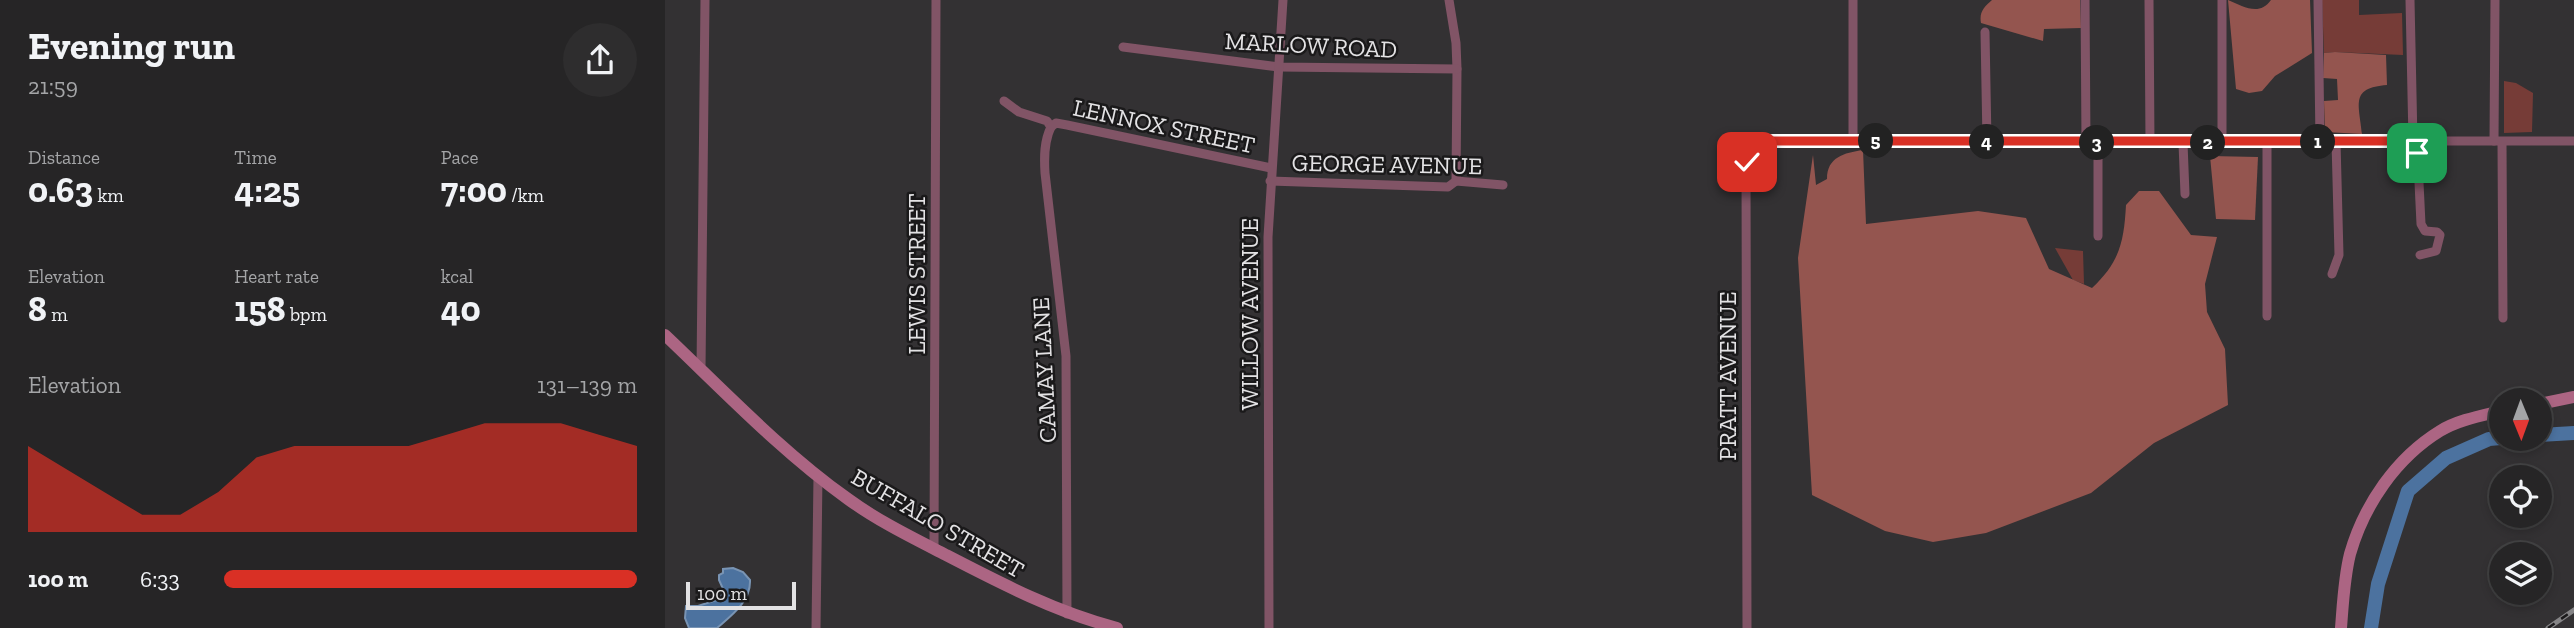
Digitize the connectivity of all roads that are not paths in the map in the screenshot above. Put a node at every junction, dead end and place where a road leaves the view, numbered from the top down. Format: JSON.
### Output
{"nodes":[{"id":1,"x":705,"y":0,"type":"edge"},
{"id":2,"x":936,"y":0,"type":"edge"},
{"id":3,"x":1283,"y":0,"type":"edge"},
{"id":4,"x":1450,"y":0,"type":"edge"},
{"id":5,"x":1853,"y":0,"type":"edge"},
{"id":6,"x":2085,"y":0,"type":"edge"},
{"id":7,"x":2149,"y":0,"type":"edge"},
{"id":8,"x":2222,"y":0,"type":"edge"},
{"id":9,"x":2318,"y":0,"type":"edge"},
{"id":10,"x":2410,"y":0,"type":"edge"},
{"id":11,"x":2495,"y":0,"type":"edge"},
{"id":12,"x":1985,"y":32,"type":"dead end"},
{"id":13,"x":1123,"y":47,"type":"dead end"},
{"id":14,"x":1279,"y":67,"type":"junction"},
{"id":15,"x":1457,"y":69,"type":"junction"},
{"id":16,"x":1004,"y":101,"type":"dead end"},
{"id":17,"x":1051,"y":127,"type":"junction"},
{"id":18,"x":1853,"y":141,"type":"junction"},
{"id":19,"x":2415,"y":141,"type":"junction"},
{"id":20,"x":2574,"y":141,"type":"edge"},
{"id":21,"x":1987,"y":142,"type":"junction"},
{"id":22,"x":2222,"y":142,"type":"junction"},
{"id":23,"x":2267,"y":142,"type":"junction"},
{"id":24,"x":2320,"y":142,"type":"junction"},
{"id":25,"x":2336,"y":142,"type":"junction"},
{"id":26,"x":2498,"y":142,"type":"junction"},
{"id":27,"x":2087,"y":143,"type":"junction"},
{"id":28,"x":2098,"y":143,"type":"junction"},
{"id":29,"x":2150,"y":143,"type":"junction"},
{"id":30,"x":2183,"y":143,"type":"junction"},
{"id":31,"x":1271,"y":168,"type":"junction"},
{"id":32,"x":1270,"y":181,"type":"junction"},
{"id":33,"x":1456,"y":181,"type":"junction"},
{"id":34,"x":1503,"y":185,"type":"dead end"},
{"id":35,"x":2185,"y":194,"type":"dead end"},
{"id":36,"x":2098,"y":236,"type":"dead end"},
{"id":37,"x":2420,"y":255,"type":"dead end"},
{"id":38,"x":2332,"y":274,"type":"dead end"},
{"id":39,"x":2267,"y":316,"type":"dead end"},
{"id":40,"x":2503,"y":318,"type":"dead end"},
{"id":41,"x":665,"y":335,"type":"edge"},
{"id":42,"x":701,"y":369,"type":"junction"},
{"id":43,"x":2574,"y":397,"type":"edge"},
{"id":44,"x":2552,"y":401,"type":"edge"},
{"id":45,"x":2489,"y":414,"type":"edge"},
{"id":46,"x":818,"y":476,"type":"junction"},
{"id":47,"x":934,"y":549,"type":"junction"},
{"id":48,"x":1067,"y":614,"type":"junction"},
{"id":49,"x":816,"y":628,"type":"edge"},
{"id":50,"x":1117,"y":628,"type":"edge"},
{"id":51,"x":1269,"y":628,"type":"edge"},
{"id":52,"x":1747,"y":628,"type":"edge"},
{"id":53,"x":2341,"y":628,"type":"edge"}],
"edges":[{"from":1,"to":42,"type":"street"},
{"from":2,"to":47,"type":"street","name":"LEWIS STREET"},
{"from":3,"to":14,"type":"street","name":"WILLOW AVENUE"},
{"from":4,"to":15,"type":"street"},
{"from":5,"to":18,"type":"street"},
{"from":6,"to":27,"type":"street"},
{"from":7,"to":29,"type":"street"},
{"from":8,"to":22,"type":"street"},
{"from":9,"to":24,"type":"street"},
{"from":10,"to":19,"type":"street"},
{"from":11,"to":26,"type":"street"},
{"from":12,"to":21,"type":"street"},
{"from":13,"to":14,"type":"street","name":"MARLOW ROAD"},
{"from":14,"to":15,"type":"street","name":"MARLOW ROAD"},
{"from":14,"to":31,"type":"street","name":"WILLOW AVENUE"},
{"from":15,"to":33,"type":"street"},
{"from":16,"to":17,"type":"street"},
{"from":17,"to":31,"type":"street","name":"LENNOX STREET"},
{"from":17,"to":48,"type":"street","name":"CAMAY LANE"},
{"from":18,"to":21,"type":"street"},
{"from":18,"to":52,"type":"street","name":"PRATT AVENUE"},
{"from":19,"to":25,"type":"street"},
{"from":19,"to":26,"type":"street"},
{"from":19,"to":37,"type":"street"},
{"from":20,"to":26,"type":"street"},
{"from":21,"to":27,"type":"street"},
{"from":22,"to":23,"type":"street"},
{"from":22,"to":30,"type":"street"},
{"from":23,"to":24,"type":"street"},
{"from":23,"to":39,"type":"street"},
{"from":24,"to":25,"type":"street"},
{"from":25,"to":38,"type":"street"},
{"from":26,"to":40,"type":"street"},
{"from":27,"to":28,"type":"street"},
{"from":28,"to":29,"type":"street"},
{"from":28,"to":36,"type":"street"},
{"from":29,"to":30,"type":"street"},
{"from":30,"to":35,"type":"street"},
{"from":31,"to":32,"type":"street","name":"WILLOW AVENUE"},
{"from":32,"to":33,"type":"street","name":"GEORGE AVENUE"},
{"from":32,"to":51,"type":"street","name":"WILLOW AVENUE"},
{"from":33,"to":34,"type":"street","name":"GEORGE AVENUE"},
{"from":41,"to":42,"type":"street","name":"BUFFALO STREET"},
{"from":42,"to":46,"type":"street","name":"BUFFALO STREET"},
{"from":43,"to":44,"type":"street"},
{"from":45,"to":53,"type":"street"},
{"from":46,"to":47,"type":"street","name":"BUFFALO STREET"},
{"from":46,"to":49,"type":"street"},
{"from":47,"to":48,"type":"street","name":"BUFFALO STREET"},
{"from":48,"to":50,"type":"street","name":"BUFFALO STREET"}]}
